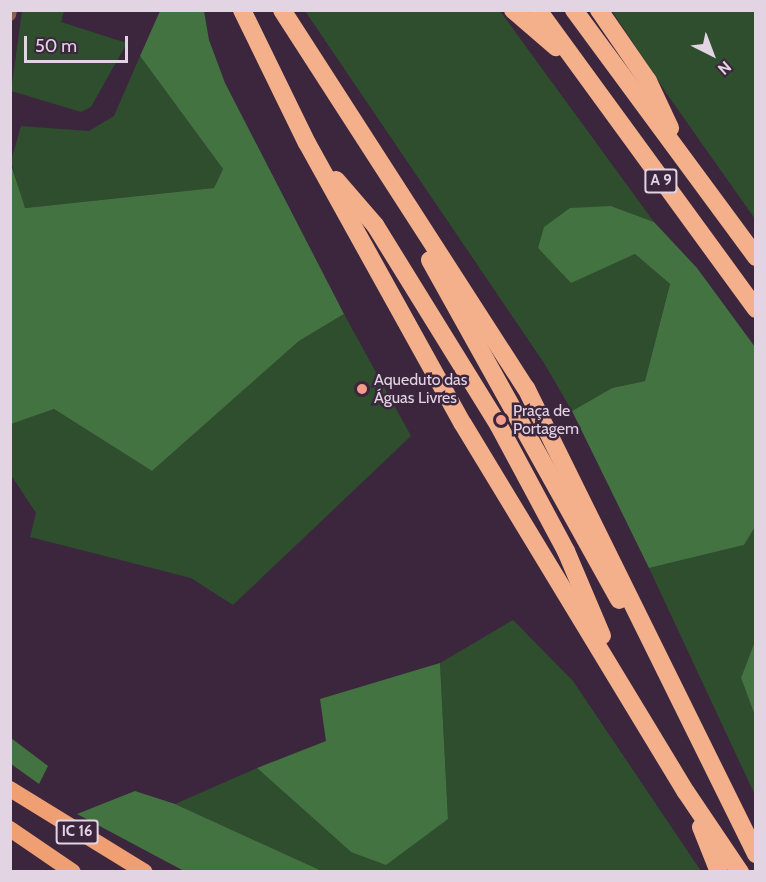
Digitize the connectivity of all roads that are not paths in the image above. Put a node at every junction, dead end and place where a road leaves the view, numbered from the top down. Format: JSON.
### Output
{"nodes":[{"id":1,"x":242,"y":10,"type":"edge"},
{"id":2,"x":282,"y":10,"type":"edge"},
{"id":3,"x":289,"y":10,"type":"edge"},
{"id":4,"x":513,"y":10,"type":"edge"},
{"id":5,"x":538,"y":10,"type":"edge"},
{"id":6,"x":574,"y":10,"type":"edge"},
{"id":7,"x":600,"y":10,"type":"edge"},
{"id":8,"x":303,"y":47,"type":"junction"},
{"id":9,"x":573,"y":62,"type":"junction"},
{"id":10,"x":307,"y":143,"type":"junction"},
{"id":11,"x":686,"y":162,"type":"junction"},
{"id":12,"x":756,"y":257,"type":"edge"},
{"id":13,"x":756,"y":309,"type":"edge"},
{"id":14,"x":627,"y":694,"type":"junction"},
{"id":15,"x":10,"y":789,"type":"edge"},
{"id":16,"x":686,"y":792,"type":"junction"},
{"id":17,"x":739,"y":813,"type":"junction"},
{"id":18,"x":10,"y":829,"type":"edge"},
{"id":19,"x":756,"y":837,"type":"edge"},
{"id":20,"x":756,"y":854,"type":"edge"},
{"id":21,"x":73,"y":872,"type":"edge"},
{"id":22,"x":145,"y":872,"type":"edge"},
{"id":23,"x":719,"y":872,"type":"edge"},
{"id":24,"x":740,"y":872,"type":"edge"}],
"edges":[{"from":1,"to":10,"type":"highway"},
{"from":2,"to":8,"type":"highway"},
{"from":3,"to":8,"type":"highway"},
{"from":4,"to":9,"type":"highway"},
{"from":5,"to":9,"type":"highway","number":"A 9"},
{"from":6,"to":11,"type":"highway","number":"A 9"},
{"from":7,"to":11,"type":"highway"},
{"from":8,"to":17,"type":"highway"},
{"from":9,"to":13,"type":"highway","number":"A 9"},
{"from":10,"to":14,"type":"highway"},
{"from":10,"to":14,"type":"highway"},
{"from":11,"to":12,"type":"highway","number":"A 9"},
{"from":14,"to":16,"type":"highway"},
{"from":15,"to":22,"type":"highway","number":"IC 16"},
{"from":16,"to":23,"type":"highway"},
{"from":16,"to":24,"type":"highway"},
{"from":17,"to":19,"type":"highway"},
{"from":17,"to":20,"type":"highway"},
{"from":18,"to":21,"type":"highway","number":"IC 16"}]}
